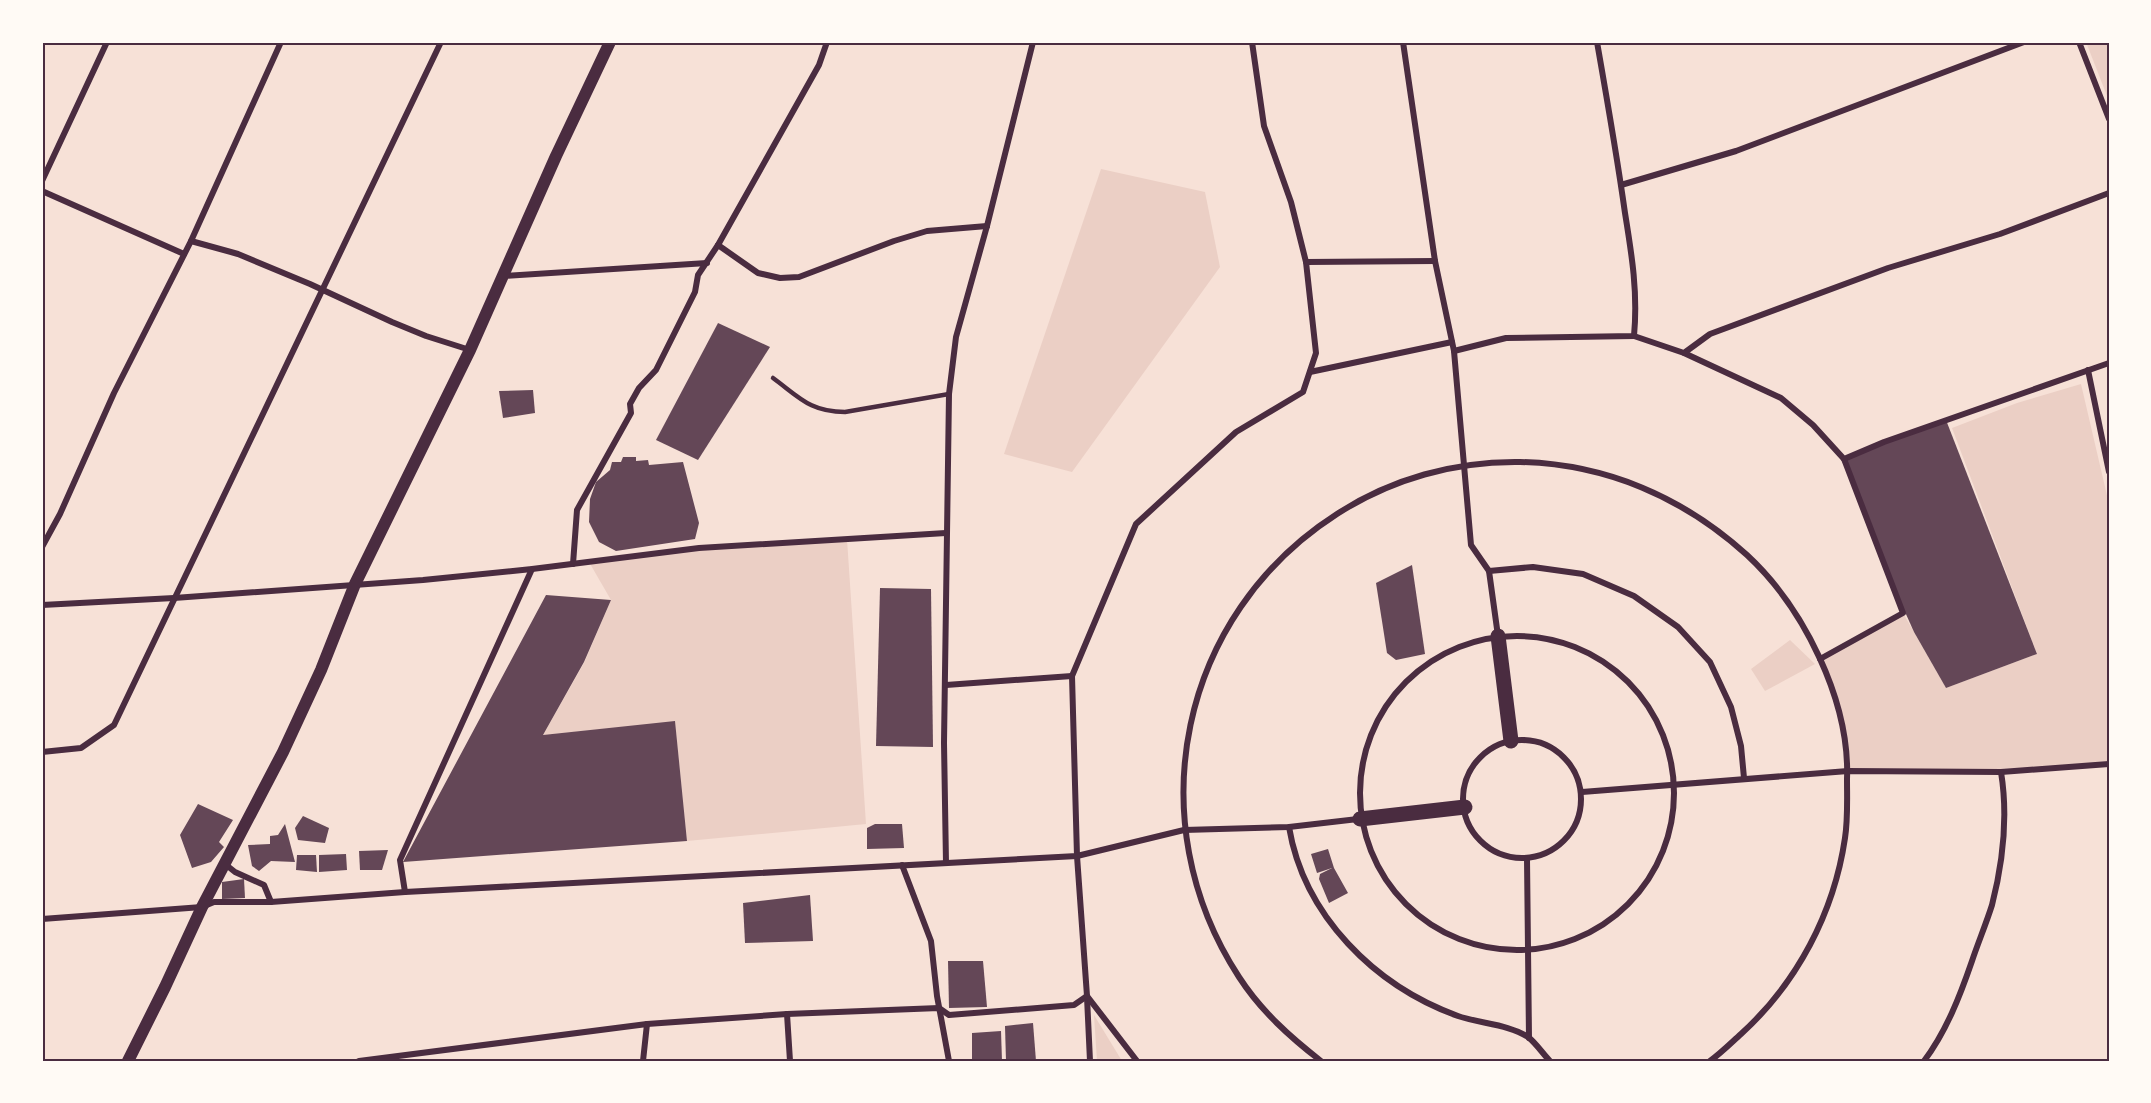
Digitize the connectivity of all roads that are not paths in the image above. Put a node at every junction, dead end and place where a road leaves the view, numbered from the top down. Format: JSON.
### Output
{"nodes":[{"id":1,"x":107,"y":42,"type":"edge"},
{"id":2,"x":281,"y":42,"type":"edge"},
{"id":3,"x":441,"y":42,"type":"edge"},
{"id":4,"x":610,"y":42,"type":"edge"},
{"id":5,"x":827,"y":42,"type":"edge"},
{"id":6,"x":1033,"y":42,"type":"edge"},
{"id":7,"x":1252,"y":42,"type":"edge"},
{"id":8,"x":1403,"y":42,"type":"edge"},
{"id":9,"x":1597,"y":42,"type":"edge"},
{"id":10,"x":2024,"y":42,"type":"edge"},
{"id":11,"x":2079,"y":42,"type":"edge"},
{"id":12,"x":2109,"y":119,"type":"edge"},
{"id":13,"x":42,"y":182,"type":"edge"},
{"id":14,"x":1621,"y":185,"type":"junction"},
{"id":15,"x":42,"y":191,"type":"edge"},
{"id":16,"x":2109,"y":193,"type":"edge"},
{"id":17,"x":987,"y":226,"type":"junction"},
{"id":18,"x":190,"y":241,"type":"junction"},
{"id":19,"x":718,"y":245,"type":"junction"},
{"id":20,"x":184,"y":254,"type":"junction"},
{"id":21,"x":1436,"y":261,"type":"junction"},
{"id":22,"x":1306,"y":262,"type":"junction"},
{"id":23,"x":706,"y":263,"type":"junction"},
{"id":24,"x":504,"y":276,"type":"junction"},
{"id":25,"x":322,"y":289,"type":"junction"},
{"id":26,"x":1634,"y":336,"type":"junction"},
{"id":27,"x":1452,"y":342,"type":"junction"},
{"id":28,"x":471,"y":350,"type":"junction"},
{"id":29,"x":1454,"y":351,"type":"junction"},
{"id":30,"x":1684,"y":353,"type":"junction"},
{"id":31,"x":2109,"y":363,"type":"edge"},
{"id":32,"x":2088,"y":370,"type":"junction"},
{"id":33,"x":1310,"y":372,"type":"junction"},
{"id":34,"x":772,"y":378,"type":"dead end"},
{"id":35,"x":950,"y":394,"type":"junction"},
{"id":36,"x":1844,"y":459,"type":"junction"},
{"id":37,"x":1464,"y":466,"type":"junction"},
{"id":38,"x":2109,"y":472,"type":"edge"},
{"id":39,"x":946,"y":533,"type":"junction"},
{"id":40,"x":42,"y":548,"type":"edge"},
{"id":41,"x":573,"y":564,"type":"junction"},
{"id":42,"x":532,"y":569,"type":"junction"},
{"id":43,"x":1489,"y":571,"type":"junction"},
{"id":44,"x":355,"y":584,"type":"junction"},
{"id":45,"x":174,"y":598,"type":"junction"},
{"id":46,"x":42,"y":605,"type":"edge"},
{"id":47,"x":1498,"y":636,"type":"junction"},
{"id":48,"x":1820,"y":659,"type":"junction"},
{"id":49,"x":1072,"y":676,"type":"junction"},
{"id":50,"x":946,"y":685,"type":"junction"},
{"id":51,"x":1511,"y":741,"type":"junction"},
{"id":52,"x":42,"y":752,"type":"edge"},
{"id":53,"x":2109,"y":764,"type":"edge"},
{"id":54,"x":1848,"y":771,"type":"junction"},
{"id":55,"x":2001,"y":772,"type":"junction"},
{"id":56,"x":1744,"y":778,"type":"junction"},
{"id":57,"x":1675,"y":785,"type":"junction"},
{"id":58,"x":1582,"y":792,"type":"junction"},
{"id":59,"x":1465,"y":807,"type":"junction"},
{"id":60,"x":1360,"y":819,"type":"junction"},
{"id":61,"x":1289,"y":827,"type":"junction"},
{"id":62,"x":1184,"y":830,"type":"junction"},
{"id":63,"x":1077,"y":856,"type":"junction"},
{"id":64,"x":1527,"y":859,"type":"junction"},
{"id":65,"x":224,"y":863,"type":"junction"},
{"id":66,"x":946,"y":863,"type":"junction"},
{"id":67,"x":902,"y":865,"type":"junction"},
{"id":68,"x":405,"y":892,"type":"junction"},
{"id":69,"x":271,"y":902,"type":"junction"},
{"id":70,"x":202,"y":907,"type":"junction"},
{"id":71,"x":42,"y":919,"type":"edge"},
{"id":72,"x":1528,"y":950,"type":"junction"},
{"id":73,"x":1087,"y":996,"type":"junction"},
{"id":74,"x":939,"y":1008,"type":"junction"},
{"id":75,"x":787,"y":1014,"type":"junction"},
{"id":76,"x":647,"y":1024,"type":"junction"},
{"id":77,"x":1529,"y":1038,"type":"junction"},
{"id":78,"x":128,"y":1061,"type":"edge"},
{"id":79,"x":359,"y":1061,"type":"edge"},
{"id":80,"x":643,"y":1061,"type":"edge"},
{"id":81,"x":790,"y":1061,"type":"edge"},
{"id":82,"x":949,"y":1061,"type":"edge"},
{"id":83,"x":1090,"y":1061,"type":"edge"},
{"id":84,"x":1137,"y":1061,"type":"edge"},
{"id":85,"x":1321,"y":1061,"type":"edge"},
{"id":86,"x":1550,"y":1061,"type":"edge"},
{"id":87,"x":1710,"y":1061,"type":"edge"},
{"id":88,"x":1924,"y":1061,"type":"edge"}],
"edges":[{"from":1,"to":13,"type":"street"},
{"from":2,"to":18,"type":"street"},
{"from":3,"to":25,"type":"street"},
{"from":4,"to":24,"type":"main road"},
{"from":5,"to":19,"type":"street"},
{"from":6,"to":17,"type":"street"},
{"from":7,"to":22,"type":"street"},
{"from":8,"to":21,"type":"street"},
{"from":9,"to":14,"type":"street"},
{"from":10,"to":14,"type":"street"},
{"from":11,"to":12,"type":"street"},
{"from":14,"to":26,"type":"street"},
{"from":15,"to":20,"type":"street"},
{"from":16,"to":30,"type":"street"},
{"from":17,"to":19,"type":"street"},
{"from":17,"to":35,"type":"street"},
{"from":18,"to":20,"type":"street"},
{"from":18,"to":25,"type":"street"},
{"from":19,"to":23,"type":"street"},
{"from":20,"to":40,"type":"street"},
{"from":21,"to":22,"type":"street"},
{"from":21,"to":27,"type":"street"},
{"from":22,"to":33,"type":"street"},
{"from":23,"to":24,"type":"street"},
{"from":23,"to":41,"type":"street"},
{"from":24,"to":28,"type":"main road"},
{"from":25,"to":28,"type":"street"},
{"from":25,"to":45,"type":"street"},
{"from":26,"to":29,"type":"street"},
{"from":26,"to":30,"type":"street"},
{"from":27,"to":29,"type":"street"},
{"from":27,"to":33,"type":"street"},
{"from":28,"to":44,"type":"main road"},
{"from":29,"to":37,"type":"street"},
{"from":30,"to":36,"type":"street"},
{"from":31,"to":32,"type":"street"},
{"from":32,"to":36,"type":"street"},
{"from":32,"to":38,"type":"street"},
{"from":33,"to":49,"type":"street"},
{"from":34,"to":35,"type":"lane"},
{"from":35,"to":39,"type":"street"},
{"from":36,"to":48,"type":"street"},
{"from":37,"to":43,"type":"street"},
{"from":37,"to":48,"type":"street"},
{"from":37,"to":62,"type":"street"},
{"from":39,"to":41,"type":"street"},
{"from":39,"to":50,"type":"street"},
{"from":41,"to":42,"type":"street"},
{"from":42,"to":44,"type":"street"},
{"from":42,"to":68,"type":"street"},
{"from":43,"to":47,"type":"street"},
{"from":43,"to":56,"type":"street"},
{"from":44,"to":45,"type":"street"},
{"from":44,"to":65,"type":"main road"},
{"from":45,"to":46,"type":"street"},
{"from":45,"to":52,"type":"street"},
{"from":47,"to":51,"type":"main road"},
{"from":47,"to":57,"type":"street"},
{"from":47,"to":60,"type":"street"},
{"from":48,"to":54,"type":"street"},
{"from":49,"to":50,"type":"street"},
{"from":49,"to":63,"type":"street"},
{"from":50,"to":66,"type":"street"},
{"from":51,"to":58,"type":"street"},
{"from":51,"to":59,"type":"street"},
{"from":53,"to":55,"type":"street"},
{"from":54,"to":55,"type":"street"},
{"from":54,"to":56,"type":"street"},
{"from":54,"to":87,"type":"street"},
{"from":55,"to":88,"type":"street"},
{"from":56,"to":57,"type":"street"},
{"from":57,"to":58,"type":"street"},
{"from":57,"to":72,"type":"street"},
{"from":58,"to":64,"type":"street"},
{"from":59,"to":60,"type":"main road"},
{"from":59,"to":64,"type":"street"},
{"from":60,"to":61,"type":"street"},
{"from":60,"to":72,"type":"street"},
{"from":61,"to":62,"type":"street"},
{"from":61,"to":77,"type":"street"},
{"from":62,"to":63,"type":"street"},
{"from":62,"to":85,"type":"street"},
{"from":63,"to":66,"type":"street"},
{"from":63,"to":73,"type":"street"},
{"from":64,"to":72,"type":"street"},
{"from":65,"to":69,"type":"street"},
{"from":65,"to":70,"type":"main road"},
{"from":66,"to":67,"type":"street"},
{"from":67,"to":68,"type":"street"},
{"from":67,"to":74,"type":"street"},
{"from":68,"to":69,"type":"street"},
{"from":69,"to":70,"type":"street"},
{"from":70,"to":71,"type":"street"},
{"from":70,"to":78,"type":"main road"},
{"from":72,"to":77,"type":"street"},
{"from":73,"to":74,"type":"street"},
{"from":73,"to":83,"type":"street"},
{"from":73,"to":84,"type":"street"},
{"from":74,"to":75,"type":"street"},
{"from":74,"to":82,"type":"street"},
{"from":75,"to":76,"type":"street"},
{"from":75,"to":81,"type":"street"},
{"from":76,"to":79,"type":"street"},
{"from":76,"to":80,"type":"street"},
{"from":77,"to":86,"type":"street"}]}
